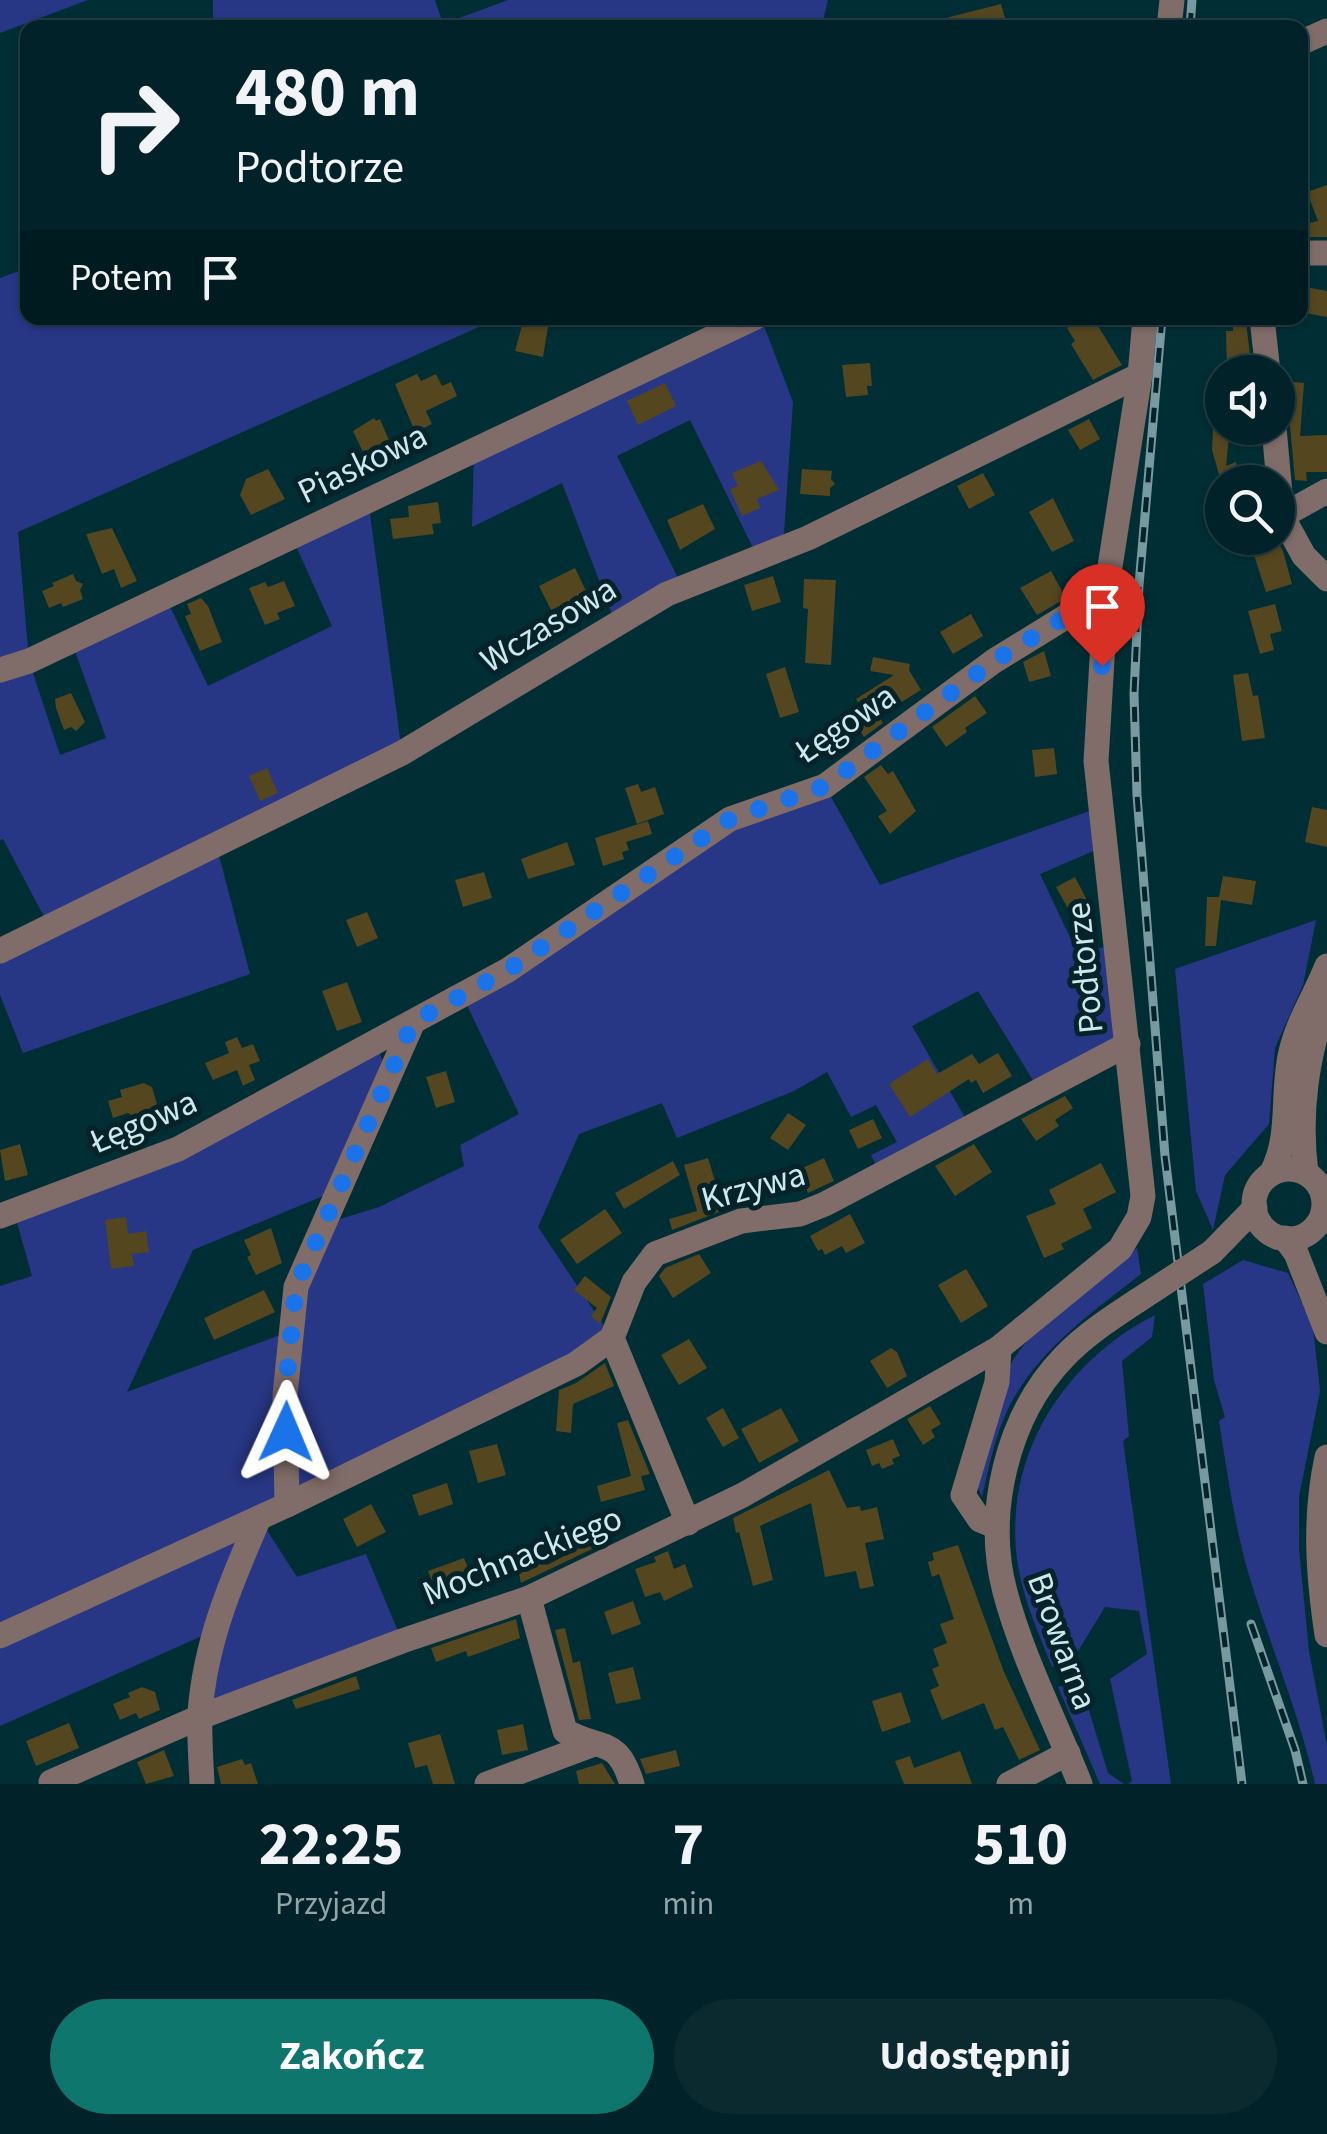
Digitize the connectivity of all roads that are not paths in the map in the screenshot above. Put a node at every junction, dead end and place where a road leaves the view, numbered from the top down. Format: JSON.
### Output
{"nodes":[{"id":1,"x":739,"y":325,"type":"edge"},
{"id":2,"x":1144,"y":325,"type":"edge"},
{"id":3,"x":1263,"y":325,"type":"edge"},
{"id":4,"x":1266,"y":355,"type":"edge"},
{"id":5,"x":1140,"y":374,"type":"junction"},
{"id":6,"x":1327,"y":491,"type":"edge"},
{"id":7,"x":1295,"y":509,"type":"edge"},
{"id":8,"x":1295,"y":540,"type":"edge"},
{"id":9,"x":1327,"y":579,"type":"edge"},
{"id":10,"x":1106,"y":592,"type":"junction"},
{"id":11,"x":0,"y":670,"type":"edge"},
{"id":12,"x":0,"y":951,"type":"edge"},
{"id":13,"x":1327,"y":966,"type":"edge"},
{"id":14,"x":1327,"y":998,"type":"edge"},
{"id":15,"x":413,"y":1022,"type":"junction"},
{"id":16,"x":1128,"y":1044,"type":"junction"},
{"id":17,"x":1271,"y":1174,"type":"junction"},
{"id":18,"x":1319,"y":1198,"type":"edge"},
{"id":19,"x":0,"y":1216,"type":"edge"},
{"id":20,"x":1268,"y":1225,"type":"junction"},
{"id":21,"x":1327,"y":1295,"type":"edge"},
{"id":22,"x":1327,"y":1332,"type":"edge"},
{"id":23,"x":612,"y":1338,"type":"junction"},
{"id":24,"x":999,"y":1348,"type":"junction"},
{"id":25,"x":1327,"y":1457,"type":"edge"},
{"id":26,"x":287,"y":1505,"type":"junction"},
{"id":27,"x":259,"y":1518,"type":"junction"},
{"id":28,"x":688,"y":1523,"type":"junction"},
{"id":29,"x":998,"y":1528,"type":"junction"},
{"id":30,"x":1324,"y":1596,"type":"edge"},
{"id":31,"x":529,"y":1598,"type":"junction"},
{"id":32,"x":1327,"y":1635,"type":"edge"},
{"id":33,"x":0,"y":1636,"type":"edge"},
{"id":34,"x":200,"y":1716,"type":"junction"},
{"id":35,"x":594,"y":1744,"type":"junction"},
{"id":36,"x":1068,"y":1752,"type":"junction"},
{"id":37,"x":51,"y":1782,"type":"edge"},
{"id":38,"x":202,"y":1784,"type":"edge"},
{"id":39,"x":487,"y":1784,"type":"edge"},
{"id":40,"x":632,"y":1784,"type":"edge"},
{"id":41,"x":1010,"y":1784,"type":"edge"},
{"id":42,"x":1080,"y":1784,"type":"edge"}],
"edges":[{"from":1,"to":11,"type":"street","name":"Piaskowa"},
{"from":2,"to":5,"type":"street","name":"Podtorze"},
{"from":3,"to":4,"type":"street"},
{"from":5,"to":10,"type":"street","name":"Podtorze"},
{"from":5,"to":12,"type":"street","name":"Wczasowa"},
{"from":6,"to":7,"type":"street"},
{"from":8,"to":9,"type":"street"},
{"from":10,"to":15,"type":"street","name":"Łęgowa"},
{"from":10,"to":16,"type":"street","name":"Podtorze"},
{"from":13,"to":17,"type":"street"},
{"from":14,"to":18,"type":"street"},
{"from":15,"to":19,"type":"street","name":"Łęgowa"},
{"from":15,"to":26,"type":"street"},
{"from":16,"to":23,"type":"street","name":"Krzywa"},
{"from":16,"to":24,"type":"street","name":"Podtorze"},
{"from":17,"to":18,"type":"street"},
{"from":17,"to":20,"type":"street"},
{"from":18,"to":20,"type":"street"},
{"from":18,"to":21,"type":"street"},
{"from":20,"to":22,"type":"street"},
{"from":20,"to":29,"type":"street","name":"Browarna","bridge":true},
{"from":23,"to":26,"type":"street"},
{"from":23,"to":28,"type":"street"},
{"from":24,"to":28,"type":"street","name":"Mochnackiego"},
{"from":24,"to":29,"type":"street"},
{"from":25,"to":30,"type":"street"},
{"from":26,"to":27,"type":"street"},
{"from":27,"to":33,"type":"street"},
{"from":27,"to":34,"type":"street"},
{"from":28,"to":31,"type":"street","name":"Mochnackiego"},
{"from":29,"to":36,"type":"street","name":"Browarna"},
{"from":30,"to":32,"type":"street"},
{"from":31,"to":34,"type":"street","name":"Mochnackiego"},
{"from":31,"to":35,"type":"street"},
{"from":34,"to":37,"type":"street","name":"Mochnackiego"},
{"from":34,"to":38,"type":"street"},
{"from":35,"to":39,"type":"street"},
{"from":35,"to":40,"type":"street"},
{"from":36,"to":41,"type":"street"},
{"from":36,"to":42,"type":"street","name":"Browarna"}]}
